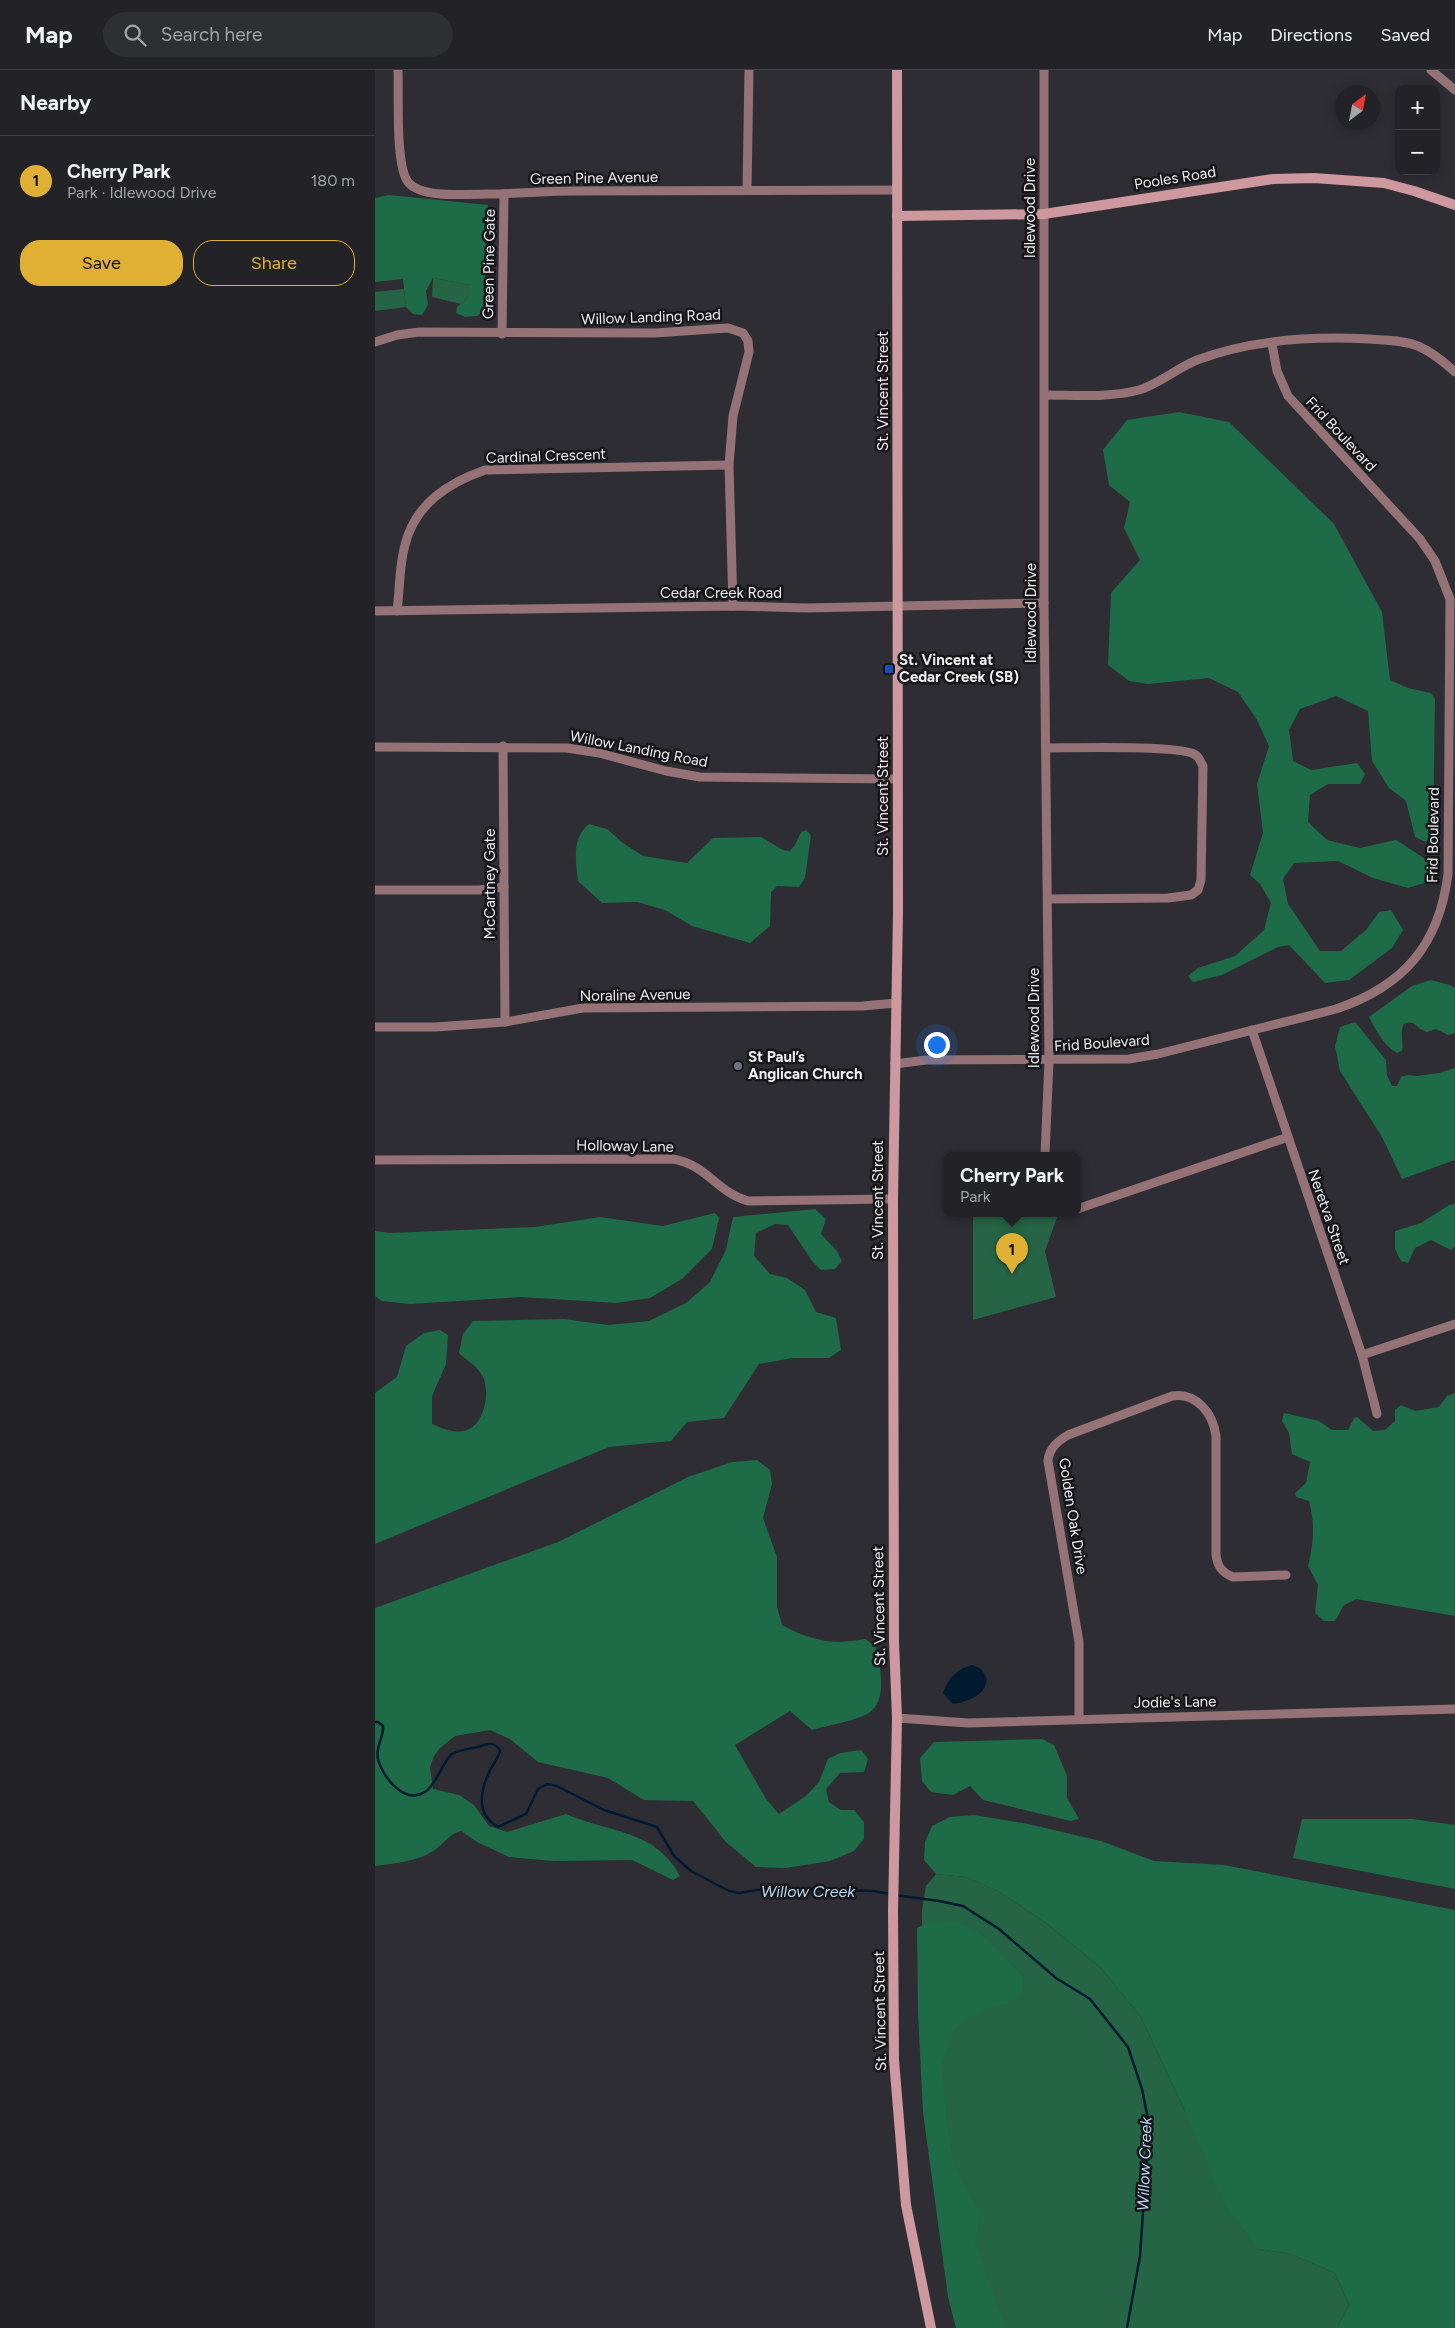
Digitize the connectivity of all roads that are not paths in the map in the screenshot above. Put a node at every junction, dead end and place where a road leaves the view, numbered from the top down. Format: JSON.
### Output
{"nodes":[{"id":1,"x":398,"y":70,"type":"edge"},
{"id":2,"x":749,"y":70,"type":"edge"},
{"id":3,"x":897,"y":70,"type":"edge"},
{"id":4,"x":1044,"y":70,"type":"edge"},
{"id":5,"x":1431,"y":70,"type":"edge"},
{"id":6,"x":1455,"y":90,"type":"edge"},
{"id":7,"x":747,"y":190,"type":"junction"},
{"id":8,"x":897,"y":190,"type":"junction"},
{"id":9,"x":504,"y":194,"type":"junction"},
{"id":10,"x":1455,"y":204,"type":"edge"},
{"id":11,"x":1044,"y":214,"type":"junction"},
{"id":12,"x":897,"y":216,"type":"junction"},
{"id":13,"x":502,"y":334,"type":"junction"},
{"id":14,"x":375,"y":342,"type":"edge"},
{"id":15,"x":1272,"y":344,"type":"junction"},
{"id":16,"x":1455,"y":372,"type":"edge"},
{"id":17,"x":1045,"y":395,"type":"junction"},
{"id":18,"x":729,"y":466,"type":"junction"},
{"id":19,"x":1452,"y":599,"type":"edge"},
{"id":20,"x":1045,"y":603,"type":"junction"},
{"id":21,"x":733,"y":606,"type":"junction"},
{"id":22,"x":899,"y":606,"type":"junction"},
{"id":23,"x":375,"y":611,"type":"edge"},
{"id":24,"x":397,"y":611,"type":"junction"},
{"id":25,"x":503,"y":746,"type":"junction"},
{"id":26,"x":375,"y":747,"type":"edge"},
{"id":27,"x":1047,"y":748,"type":"junction"},
{"id":28,"x":897,"y":779,"type":"junction"},
{"id":29,"x":1452,"y":793,"type":"edge"},
{"id":30,"x":504,"y":887,"type":"junction"},
{"id":31,"x":375,"y":890,"type":"edge"},
{"id":32,"x":1048,"y":899,"type":"junction"},
{"id":33,"x":896,"y":1003,"type":"junction"},
{"id":34,"x":505,"y":1022,"type":"junction"},
{"id":35,"x":375,"y":1027,"type":"edge"},
{"id":36,"x":1253,"y":1030,"type":"junction"},
{"id":37,"x":1049,"y":1061,"type":"junction"},
{"id":38,"x":895,"y":1064,"type":"junction"},
{"id":39,"x":1288,"y":1137,"type":"junction"},
{"id":40,"x":1045,"y":1152,"type":"edge"},
{"id":41,"x":375,"y":1160,"type":"edge"},
{"id":42,"x":893,"y":1199,"type":"junction"},
{"id":43,"x":1081,"y":1208,"type":"edge"},
{"id":44,"x":1455,"y":1324,"type":"edge"},
{"id":45,"x":1361,"y":1355,"type":"junction"},
{"id":46,"x":1377,"y":1414,"type":"dead end"},
{"id":47,"x":1285,"y":1575,"type":"dead end"},
{"id":48,"x":1455,"y":1709,"type":"edge"},
{"id":49,"x":897,"y":1718,"type":"junction"},
{"id":50,"x":1079,"y":1719,"type":"junction"},
{"id":51,"x":931,"y":2328,"type":"edge"}],
"edges":[{"from":1,"to":9,"type":"street","name":"Green Pine Avenue"},
{"from":2,"to":7,"type":"street"},
{"from":3,"to":8,"type":"street","name":"St. Vincent Street"},
{"from":4,"to":11,"type":"street","name":"Idlewood Drive"},
{"from":5,"to":6,"type":"street"},
{"from":7,"to":8,"type":"street","name":"Green Pine Avenue"},
{"from":7,"to":9,"type":"street","name":"Green Pine Avenue"},
{"from":8,"to":12,"type":"street","name":"St. Vincent Street"},
{"from":9,"to":13,"type":"street","name":"Green Pine Gate"},
{"from":10,"to":11,"type":"street","name":"Pooles Road"},
{"from":11,"to":12,"type":"street","name":"Pooles Road"},
{"from":11,"to":17,"type":"street","name":"Idlewood Drive"},
{"from":12,"to":22,"type":"street","name":"St. Vincent Street"},
{"from":13,"to":14,"type":"street","name":"Willow Landing Road"},
{"from":13,"to":18,"type":"street","name":"Willow Landing Road"},
{"from":15,"to":16,"type":"street"},
{"from":15,"to":17,"type":"street"},
{"from":15,"to":19,"type":"street","name":"Frid Boulevard"},
{"from":17,"to":20,"type":"street","name":"Idlewood Drive"},
{"from":18,"to":21,"type":"street","name":"Willow Landing Road"},
{"from":18,"to":24,"type":"street","name":"Cardinal Crescent"},
{"from":19,"to":29,"type":"street","name":"Frid Boulevard"},
{"from":20,"to":22,"type":"street","name":"Cedar Creek Road"},
{"from":20,"to":27,"type":"street","name":"Idlewood Drive"},
{"from":21,"to":22,"type":"street","name":"Cedar Creek Road"},
{"from":21,"to":24,"type":"street","name":"Cedar Creek Road"},
{"from":22,"to":28,"type":"street","name":"St. Vincent Street"},
{"from":23,"to":24,"type":"street","name":"Cedar Creek Road"},
{"from":25,"to":26,"type":"street","name":"Willow Landing Road"},
{"from":25,"to":28,"type":"street","name":"Willow Landing Road"},
{"from":25,"to":30,"type":"street","name":"McCartney Gate"},
{"from":27,"to":32,"type":"street","name":"Idlewood Drive"},
{"from":27,"to":32,"type":"street"},
{"from":28,"to":33,"type":"street","name":"St. Vincent Street"},
{"from":29,"to":36,"type":"street","name":"Frid Boulevard"},
{"from":30,"to":31,"type":"street"},
{"from":30,"to":34,"type":"street","name":"McCartney Gate"},
{"from":32,"to":37,"type":"street","name":"Idlewood Drive"},
{"from":33,"to":34,"type":"street","name":"Noraline Avenue"},
{"from":33,"to":38,"type":"street","name":"St. Vincent Street"},
{"from":34,"to":35,"type":"street","name":"Noraline Avenue"},
{"from":36,"to":37,"type":"street","name":"Frid Boulevard"},
{"from":36,"to":39,"type":"street","name":"Neretva Street"},
{"from":37,"to":38,"type":"street","name":"Frid Boulevard"},
{"from":37,"to":40,"type":"street","name":"Idlewood Drive"},
{"from":38,"to":42,"type":"street","name":"St. Vincent Street"},
{"from":39,"to":43,"type":"street"},
{"from":39,"to":45,"type":"street","name":"Neretva Street"},
{"from":41,"to":42,"type":"street","name":"Holloway Lane"},
{"from":42,"to":49,"type":"street","name":"St. Vincent Street"},
{"from":44,"to":45,"type":"street"},
{"from":45,"to":46,"type":"street","name":"Neretva Street"},
{"from":47,"to":50,"type":"street","name":"Golden Oak Drive"},
{"from":48,"to":50,"type":"street","name":"Jodie's Lane"},
{"from":49,"to":50,"type":"street","name":"Jodie's Lane"},
{"from":49,"to":51,"type":"street","name":"St. Vincent Street"}]}
